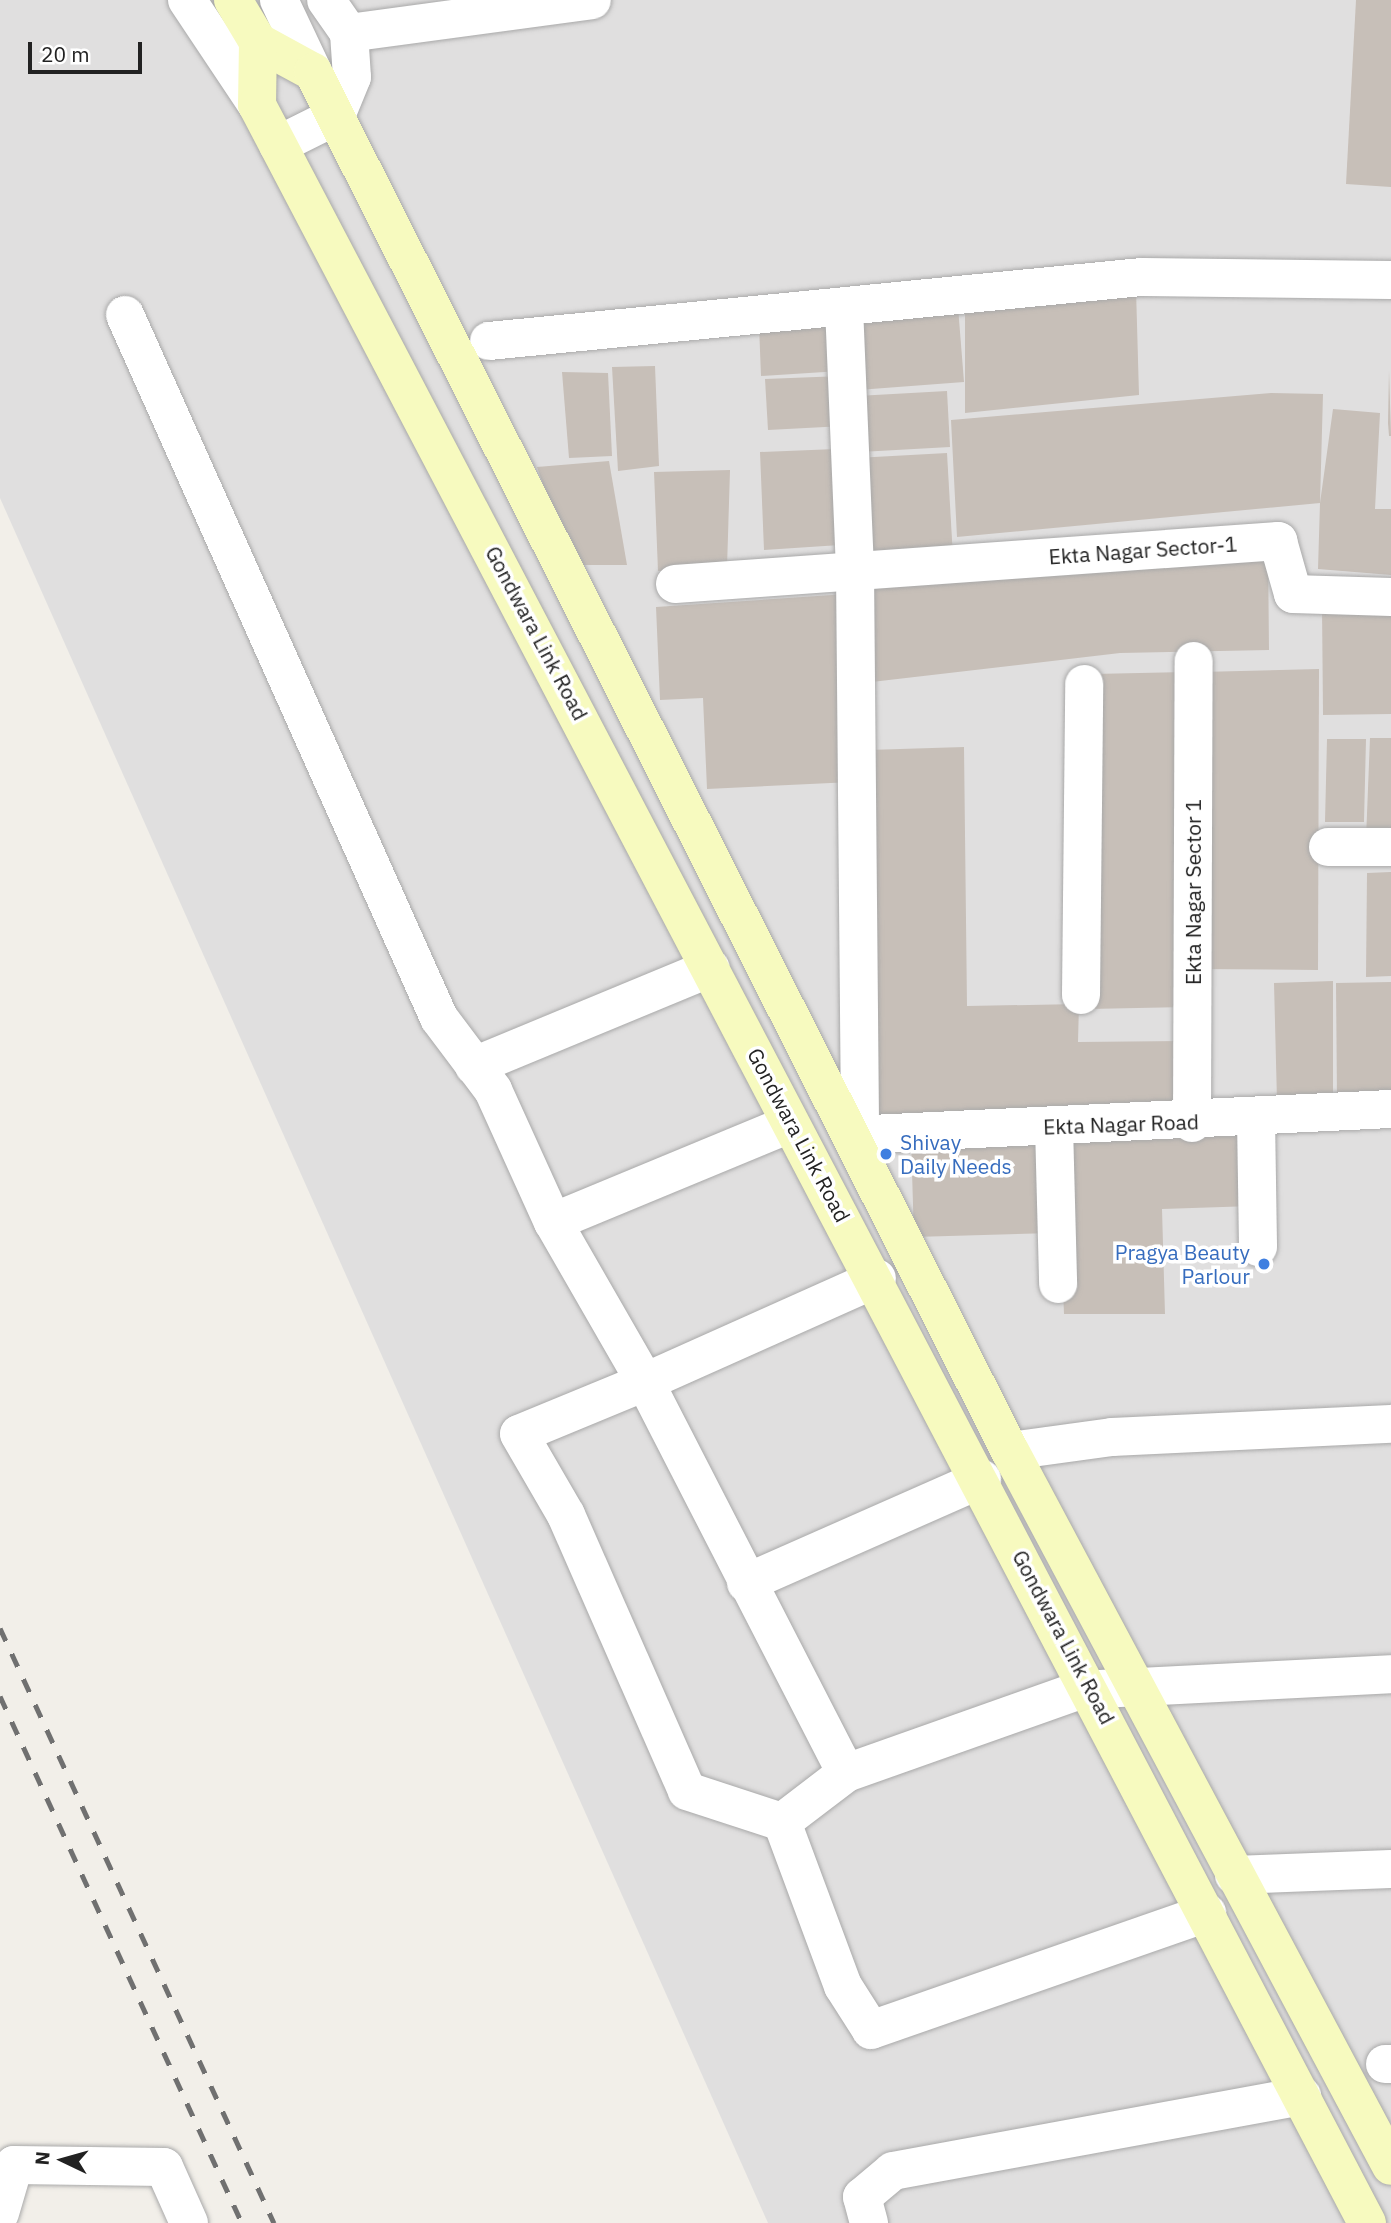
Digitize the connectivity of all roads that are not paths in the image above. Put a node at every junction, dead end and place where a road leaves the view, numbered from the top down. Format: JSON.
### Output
{"nodes":[{"id":1,"x":187,"y":0,"type":"edge"},
{"id":2,"x":233,"y":0,"type":"edge"},
{"id":3,"x":279,"y":0,"type":"edge"},
{"id":4,"x":326,"y":0,"type":"edge"},
{"id":5,"x":592,"y":0,"type":"edge"},
{"id":6,"x":349,"y":33,"type":"junction"},
{"id":7,"x":258,"y":42,"type":"junction"},
{"id":8,"x":313,"y":72,"type":"junction"},
{"id":9,"x":257,"y":105,"type":"junction"},
{"id":10,"x":336,"y":116,"type":"junction"},
{"id":11,"x":278,"y":145,"type":"junction"},
{"id":12,"x":1391,"y":280,"type":"edge"},
{"id":13,"x":844,"y":307,"type":"junction"},
{"id":14,"x":125,"y":315,"type":"dead end"},
{"id":15,"x":489,"y":341,"type":"dead end"},
{"id":16,"x":855,"y":571,"type":"junction"},
{"id":17,"x":675,"y":584,"type":"dead end"},
{"id":18,"x":1391,"y":597,"type":"edge"},
{"id":19,"x":1194,"y":661,"type":"dead end"},
{"id":20,"x":1084,"y":684,"type":"dead end"},
{"id":21,"x":1328,"y":847,"type":"dead end"},
{"id":22,"x":1391,"y":847,"type":"edge"},
{"id":23,"x":711,"y":968,"type":"junction"},
{"id":24,"x":1081,"y":995,"type":"dead end"},
{"id":25,"x":474,"y":1066,"type":"junction"},
{"id":26,"x":1391,"y":1109,"type":"edge"},
{"id":27,"x":1256,"y":1118,"type":"junction"},
{"id":28,"x":1192,"y":1123,"type":"junction"},
{"id":29,"x":790,"y":1124,"type":"junction"},
{"id":30,"x":855,"y":1126,"type":"junction"},
{"id":31,"x":1054,"y":1126,"type":"junction"},
{"id":32,"x":553,"y":1222,"type":"junction"},
{"id":33,"x":1258,"y":1247,"type":"dead end"},
{"id":34,"x":877,"y":1278,"type":"junction"},
{"id":35,"x":1058,"y":1284,"type":"dead end"},
{"id":36,"x":645,"y":1382,"type":"junction"},
{"id":37,"x":1391,"y":1424,"type":"edge"},
{"id":38,"x":1010,"y":1451,"type":"junction"},
{"id":39,"x":982,"y":1479,"type":"junction"},
{"id":40,"x":746,"y":1583,"type":"junction"},
{"id":41,"x":1391,"y":1674,"type":"edge"},
{"id":42,"x":1137,"y":1685,"type":"junction"},
{"id":43,"x":1092,"y":1691,"type":"junction"},
{"id":44,"x":846,"y":1773,"type":"junction"},
{"id":45,"x":782,"y":1822,"type":"junction"},
{"id":46,"x":1391,"y":1869,"type":"edge"},
{"id":47,"x":1234,"y":1875,"type":"junction"},
{"id":48,"x":1208,"y":1913,"type":"junction"},
{"id":49,"x":1302,"y":2096,"type":"junction"},
{"id":50,"x":1391,"y":2166,"type":"edge"},
{"id":51,"x":0,"y":2213,"type":"edge"},
{"id":52,"x":189,"y":2223,"type":"edge"},
{"id":53,"x":869,"y":2223,"type":"edge"},
{"id":54,"x":1367,"y":2223,"type":"edge"}],
"edges":[{"from":1,"to":9,"type":"street"},
{"from":2,"to":7,"type":"street"},
{"from":3,"to":8,"type":"street"},
{"from":4,"to":6,"type":"street"},
{"from":5,"to":6,"type":"street"},
{"from":6,"to":10,"type":"street"},
{"from":7,"to":8,"type":"street"},
{"from":7,"to":9,"type":"street","name":"Gondwara Link Road"},
{"from":8,"to":10,"type":"street"},
{"from":9,"to":11,"type":"street","name":"Gondwara Link Road"},
{"from":10,"to":11,"type":"street"},
{"from":10,"to":30,"type":"street"},
{"from":11,"to":23,"type":"street","name":"Gondwara Link Road"},
{"from":12,"to":13,"type":"street"},
{"from":13,"to":15,"type":"street"},
{"from":13,"to":16,"type":"street"},
{"from":14,"to":25,"type":"street"},
{"from":16,"to":17,"type":"street","name":"Ekta Nagar Sector-1"},
{"from":16,"to":18,"type":"street","name":"Ekta Nagar Sector-1"},
{"from":16,"to":30,"type":"street"},
{"from":19,"to":28,"type":"street","name":"Ekta Nagar Sector 1"},
{"from":20,"to":24,"type":"street"},
{"from":21,"to":22,"type":"street"},
{"from":23,"to":25,"type":"street"},
{"from":23,"to":29,"type":"street","name":"Gondwara Link Road"},
{"from":25,"to":32,"type":"street"},
{"from":26,"to":27,"type":"street","name":"Ekta Nagar Road"},
{"from":27,"to":28,"type":"street","name":"Ekta Nagar Road"},
{"from":27,"to":33,"type":"street"},
{"from":28,"to":31,"type":"street","name":"Ekta Nagar Road"},
{"from":29,"to":32,"type":"street"},
{"from":29,"to":34,"type":"street","name":"Gondwara Link Road"},
{"from":30,"to":31,"type":"street","name":"Ekta Nagar Road"},
{"from":30,"to":38,"type":"street"},
{"from":31,"to":35,"type":"street"},
{"from":32,"to":36,"type":"street"},
{"from":34,"to":36,"type":"street"},
{"from":34,"to":39,"type":"street","name":"Gondwara Link Road"},
{"from":36,"to":40,"type":"street"},
{"from":36,"to":45,"type":"street"},
{"from":37,"to":38,"type":"street"},
{"from":38,"to":42,"type":"street"},
{"from":39,"to":40,"type":"street"},
{"from":39,"to":43,"type":"street","name":"Gondwara Link Road"},
{"from":40,"to":44,"type":"street"},
{"from":41,"to":42,"type":"street"},
{"from":42,"to":43,"type":"street"},
{"from":42,"to":47,"type":"street"},
{"from":43,"to":44,"type":"street"},
{"from":43,"to":48,"type":"street","name":"Gondwara Link Road"},
{"from":44,"to":45,"type":"street"},
{"from":45,"to":48,"type":"street"},
{"from":46,"to":47,"type":"street"},
{"from":47,"to":50,"type":"street"},
{"from":48,"to":49,"type":"street","name":"Gondwara Link Road"},
{"from":49,"to":53,"type":"street"},
{"from":49,"to":54,"type":"street","name":"Gondwara Link Road"},
{"from":51,"to":52,"type":"street"}]}
